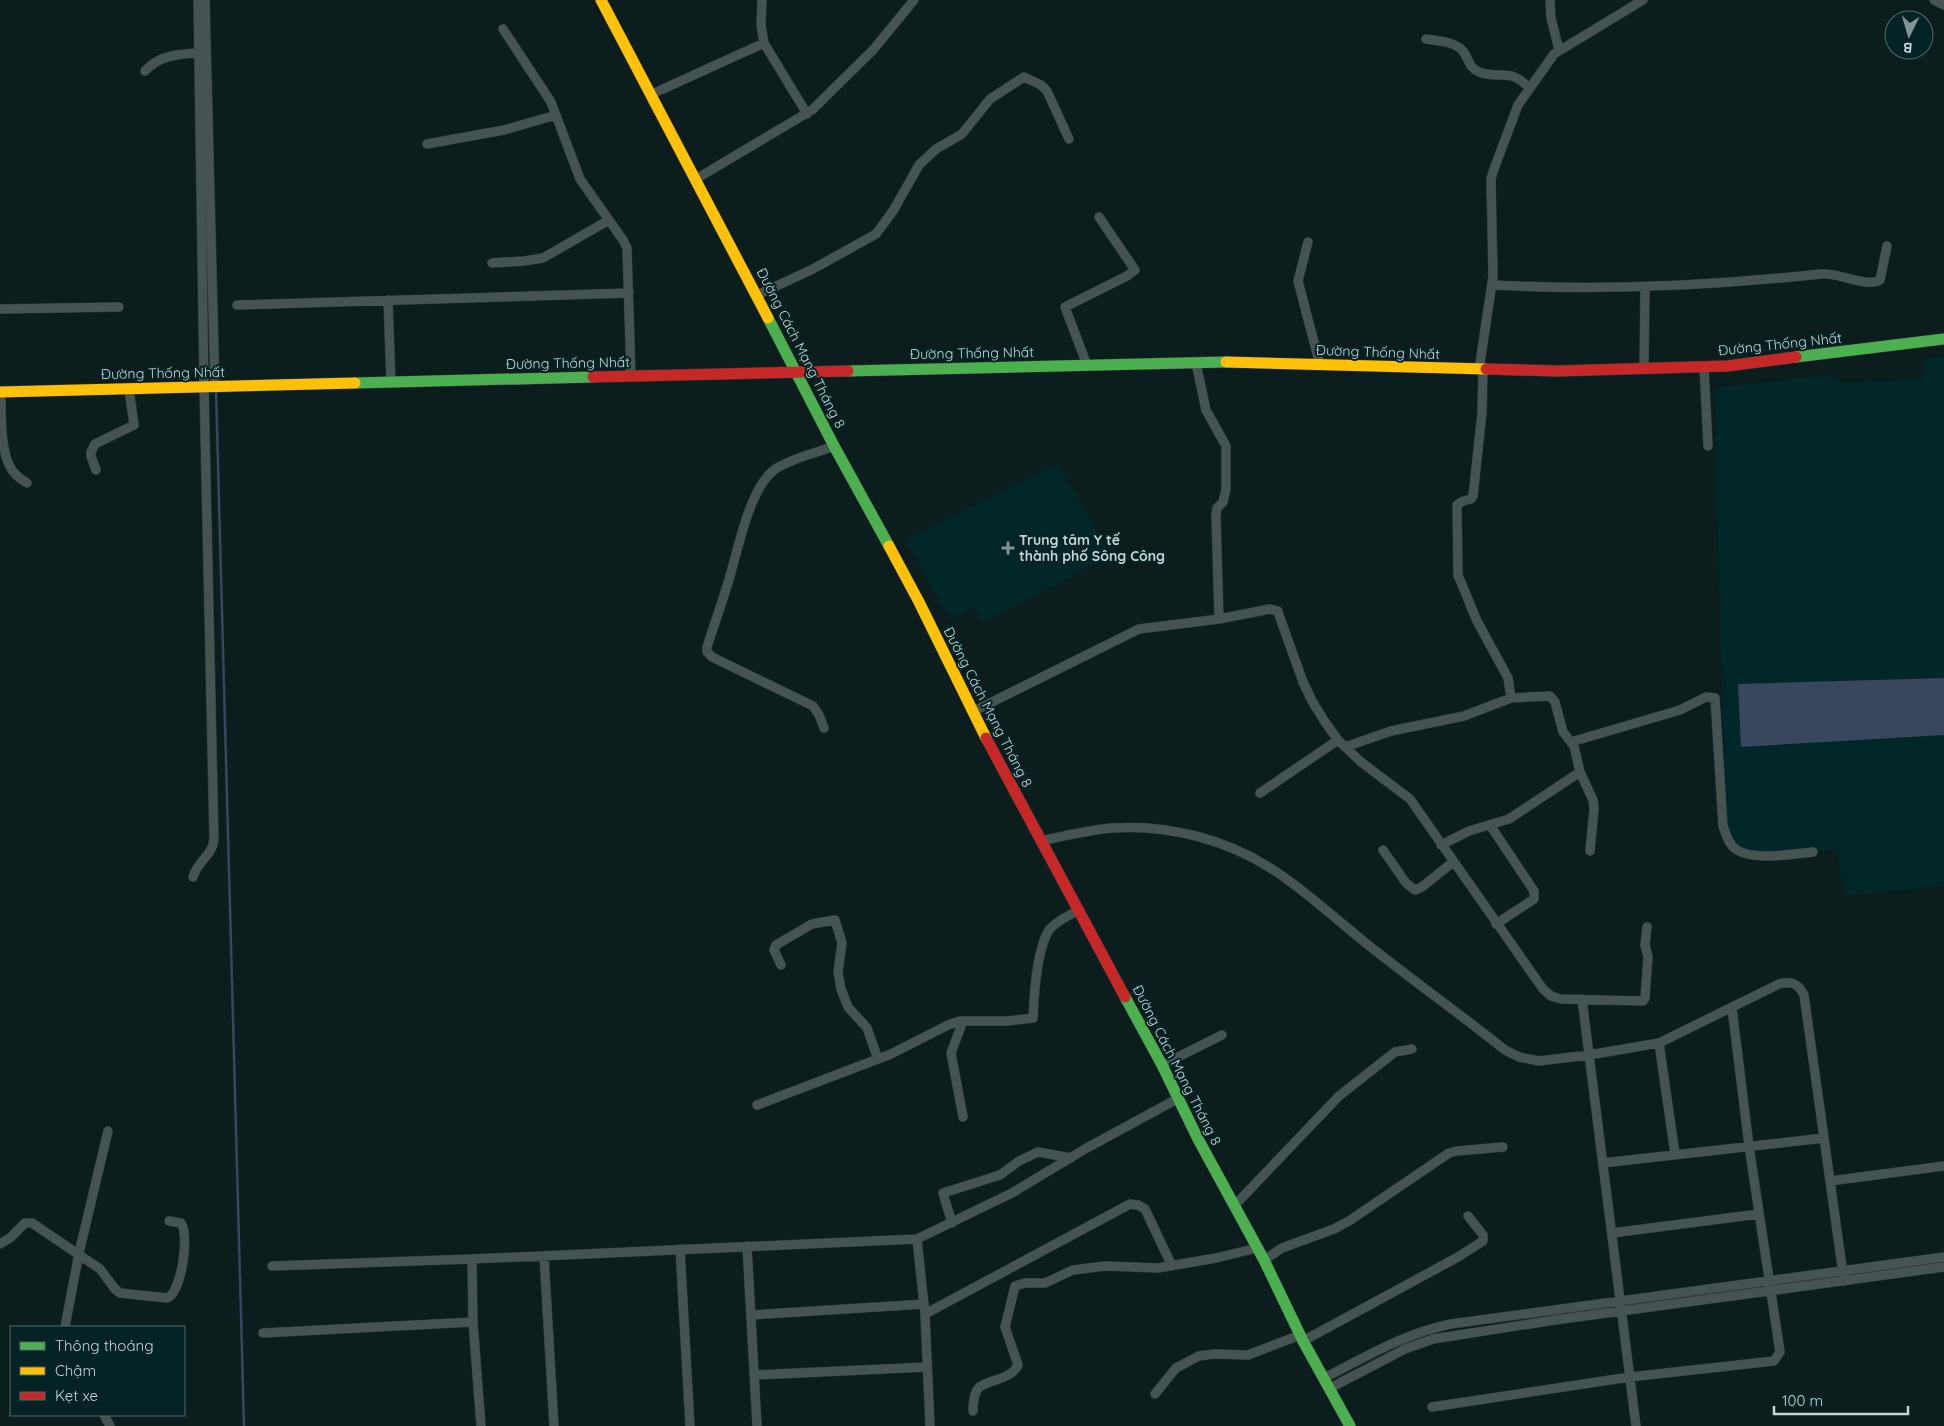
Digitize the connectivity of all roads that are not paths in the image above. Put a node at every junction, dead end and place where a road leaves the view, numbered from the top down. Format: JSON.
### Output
{"nodes":[{"id":1,"x":198,"y":0,"type":"edge"},
{"id":2,"x":205,"y":0,"type":"edge"},
{"id":3,"x":601,"y":0,"type":"edge"},
{"id":4,"x":762,"y":0,"type":"edge"},
{"id":5,"x":914,"y":0,"type":"edge"},
{"id":6,"x":1550,"y":0,"type":"edge"},
{"id":7,"x":1643,"y":0,"type":"edge"},
{"id":8,"x":1934,"y":0,"type":"edge"},
{"id":9,"x":1944,"y":5,"type":"edge"},
{"id":10,"x":503,"y":29,"type":"dead end"},
{"id":11,"x":1426,"y":40,"type":"dead end"},
{"id":12,"x":764,"y":43,"type":"junction"},
{"id":13,"x":1559,"y":50,"type":"junction"},
{"id":14,"x":199,"y":52,"type":"junction"},
{"id":15,"x":145,"y":71,"type":"dead end"},
{"id":16,"x":1530,"y":88,"type":"junction"},
{"id":17,"x":652,"y":94,"type":"junction"},
{"id":18,"x":807,"y":114,"type":"junction"},
{"id":19,"x":556,"y":115,"type":"junction"},
{"id":20,"x":1069,"y":139,"type":"dead end"},
{"id":21,"x":427,"y":144,"type":"dead end"},
{"id":22,"x":696,"y":179,"type":"junction"},
{"id":23,"x":1099,"y":217,"type":"dead end"},
{"id":24,"x":609,"y":220,"type":"junction"},
{"id":25,"x":1308,"y":242,"type":"dead end"},
{"id":26,"x":1887,"y":246,"type":"dead end"},
{"id":27,"x":492,"y":263,"type":"dead end"},
{"id":28,"x":1493,"y":285,"type":"junction"},
{"id":29,"x":1645,"y":288,"type":"junction"},
{"id":30,"x":629,"y":293,"type":"junction"},
{"id":31,"x":757,"y":295,"type":"junction"},
{"id":32,"x":388,"y":300,"type":"junction"},
{"id":33,"x":237,"y":305,"type":"dead end"},
{"id":34,"x":119,"y":307,"type":"dead end"},
{"id":35,"x":0,"y":309,"type":"edge"},
{"id":36,"x":1944,"y":339,"type":"edge"},
{"id":37,"x":1196,"y":363,"type":"junction"},
{"id":38,"x":1320,"y":365,"type":"junction"},
{"id":39,"x":1087,"y":366,"type":"junction"},
{"id":40,"x":1704,"y":366,"type":"junction"},
{"id":41,"x":1644,"y":369,"type":"junction"},
{"id":42,"x":1481,"y":370,"type":"junction"},
{"id":43,"x":796,"y":372,"type":"junction"},
{"id":44,"x":631,"y":377,"type":"junction"},
{"id":45,"x":391,"y":383,"type":"junction"},
{"id":46,"x":209,"y":387,"type":"junction"},
{"id":47,"x":129,"y":389,"type":"junction"},
{"id":48,"x":0,"y":392,"type":"edge"},
{"id":49,"x":834,"y":446,"type":"junction"},
{"id":50,"x":1708,"y":446,"type":"dead end"},
{"id":51,"x":96,"y":470,"type":"dead end"},
{"id":52,"x":27,"y":483,"type":"dead end"},
{"id":53,"x":1219,"y":619,"type":"junction"},
{"id":54,"x":1511,"y":698,"type":"junction"},
{"id":55,"x":972,"y":712,"type":"junction"},
{"id":56,"x":824,"y":728,"type":"dead end"},
{"id":57,"x":1338,"y":740,"type":"junction"},
{"id":58,"x":1571,"y":742,"type":"junction"},
{"id":59,"x":1345,"y":747,"type":"junction"},
{"id":60,"x":1580,"y":772,"type":"junction"},
{"id":61,"x":1260,"y":793,"type":"dead end"},
{"id":62,"x":1490,"y":825,"type":"junction"},
{"id":63,"x":1041,"y":841,"type":"junction"},
{"id":64,"x":1441,"y":845,"type":"junction"},
{"id":65,"x":1383,"y":850,"type":"dead end"},
{"id":66,"x":1590,"y":851,"type":"dead end"},
{"id":67,"x":1813,"y":852,"type":"dead end"},
{"id":68,"x":1453,"y":862,"type":"junction"},
{"id":69,"x":193,"y":877,"type":"dead end"},
{"id":70,"x":1078,"y":910,"type":"junction"},
{"id":71,"x":1496,"y":924,"type":"junction"},
{"id":72,"x":1647,"y":927,"type":"dead end"},
{"id":73,"x":781,"y":965,"type":"dead end"},
{"id":74,"x":1582,"y":999,"type":"junction"},
{"id":75,"x":1732,"y":1008,"type":"junction"},
{"id":76,"x":963,"y":1021,"type":"junction"},
{"id":77,"x":1222,"y":1035,"type":"dead end"},
{"id":78,"x":1659,"y":1043,"type":"junction"},
{"id":79,"x":1412,"y":1049,"type":"dead end"},
{"id":80,"x":1589,"y":1055,"type":"junction"},
{"id":81,"x":878,"y":1060,"type":"junction"},
{"id":82,"x":1162,"y":1065,"type":"junction"},
{"id":83,"x":1177,"y":1099,"type":"junction"},
{"id":84,"x":757,"y":1105,"type":"dead end"},
{"id":85,"x":964,"y":1118,"type":"dead end"},
{"id":86,"x":108,"y":1131,"type":"dead end"},
{"id":87,"x":1824,"y":1138,"type":"junction"},
{"id":88,"x":1749,"y":1146,"type":"junction"},
{"id":89,"x":1503,"y":1148,"type":"dead end"},
{"id":90,"x":1675,"y":1154,"type":"junction"},
{"id":91,"x":1070,"y":1158,"type":"junction"},
{"id":92,"x":1603,"y":1163,"type":"junction"},
{"id":93,"x":1944,"y":1166,"type":"edge"},
{"id":94,"x":1830,"y":1181,"type":"junction"},
{"id":95,"x":1234,"y":1206,"type":"junction"},
{"id":96,"x":1759,"y":1214,"type":"junction"},
{"id":97,"x":1468,"y":1216,"type":"dead end"},
{"id":98,"x":169,"y":1221,"type":"dead end"},
{"id":99,"x":952,"y":1223,"type":"junction"},
{"id":100,"x":1612,"y":1233,"type":"junction"},
{"id":101,"x":917,"y":1239,"type":"junction"},
{"id":102,"x":0,"y":1244,"type":"edge"},
{"id":103,"x":747,"y":1246,"type":"junction"},
{"id":104,"x":1257,"y":1248,"type":"junction"},
{"id":105,"x":680,"y":1249,"type":"junction"},
{"id":106,"x":79,"y":1253,"type":"junction"},
{"id":107,"x":544,"y":1256,"type":"junction"},
{"id":108,"x":1944,"y":1257,"type":"edge"},
{"id":109,"x":472,"y":1259,"type":"junction"},
{"id":110,"x":1264,"y":1260,"type":"junction"},
{"id":111,"x":272,"y":1266,"type":"dead end"},
{"id":112,"x":1172,"y":1266,"type":"junction"},
{"id":113,"x":1944,"y":1268,"type":"edge"},
{"id":114,"x":1842,"y":1270,"type":"junction"},
{"id":115,"x":1768,"y":1280,"type":"junction"},
{"id":116,"x":1844,"y":1281,"type":"junction"},
{"id":117,"x":1771,"y":1291,"type":"junction"},
{"id":118,"x":1620,"y":1300,"type":"junction"},
{"id":119,"x":924,"y":1304,"type":"junction"},
{"id":120,"x":1553,"y":1309,"type":"junction"},
{"id":121,"x":1621,"y":1311,"type":"junction"},
{"id":122,"x":925,"y":1314,"type":"junction"},
{"id":123,"x":751,"y":1315,"type":"junction"},
{"id":124,"x":1555,"y":1320,"type":"junction"},
{"id":125,"x":473,"y":1322,"type":"junction"},
{"id":126,"x":65,"y":1326,"type":"edge"},
{"id":127,"x":263,"y":1333,"type":"dead end"},
{"id":128,"x":1302,"y":1338,"type":"junction"},
{"id":129,"x":927,"y":1367,"type":"junction"},
{"id":130,"x":754,"y":1375,"type":"junction"},
{"id":131,"x":1630,"y":1377,"type":"junction"},
{"id":132,"x":1327,"y":1383,"type":"junction"},
{"id":133,"x":1155,"y":1394,"type":"dead end"},
{"id":134,"x":1432,"y":1407,"type":"dead end"},
{"id":135,"x":972,"y":1411,"type":"dead end"},
{"id":136,"x":481,"y":1426,"type":"edge"},
{"id":137,"x":554,"y":1426,"type":"edge"},
{"id":138,"x":690,"y":1426,"type":"edge"},
{"id":139,"x":757,"y":1426,"type":"edge"},
{"id":140,"x":930,"y":1426,"type":"edge"},
{"id":141,"x":1350,"y":1426,"type":"edge"},
{"id":142,"x":1636,"y":1426,"type":"edge"}],
"edges":[{"from":1,"to":14,"type":"street"},
{"from":2,"to":46,"type":"street"},
{"from":3,"to":17,"type":"street","name":"Đường Cách Mạng Tháng 8"},
{"from":4,"to":12,"type":"street"},
{"from":5,"to":18,"type":"street"},
{"from":6,"to":13,"type":"street"},
{"from":7,"to":13,"type":"street"},
{"from":8,"to":9,"type":"street"},
{"from":10,"to":19,"type":"street"},
{"from":11,"to":16,"type":"street"},
{"from":12,"to":17,"type":"street"},
{"from":12,"to":18,"type":"street"},
{"from":13,"to":16,"type":"street"},
{"from":14,"to":15,"type":"street"},
{"from":14,"to":46,"type":"street"},
{"from":16,"to":28,"type":"street"},
{"from":17,"to":22,"type":"street","name":"Đường Cách Mạng Tháng 8"},
{"from":18,"to":22,"type":"street"},
{"from":19,"to":21,"type":"street"},
{"from":19,"to":24,"type":"street"},
{"from":20,"to":31,"type":"street"},
{"from":22,"to":31,"type":"street","name":"Đường Cách Mạng Tháng 8"},
{"from":23,"to":39,"type":"street"},
{"from":24,"to":27,"type":"street"},
{"from":24,"to":30,"type":"street"},
{"from":25,"to":38,"type":"street"},
{"from":26,"to":29,"type":"street"},
{"from":28,"to":29,"type":"street"},
{"from":28,"to":42,"type":"street"},
{"from":29,"to":41,"type":"street"},
{"from":30,"to":32,"type":"street"},
{"from":30,"to":44,"type":"street"},
{"from":31,"to":43,"type":"street","name":"Đường Cách Mạng Tháng 8"},
{"from":32,"to":33,"type":"street"},
{"from":32,"to":45,"type":"street"},
{"from":34,"to":35,"type":"street"},
{"from":36,"to":40,"type":"street","name":"Đường Thống Nhất"},
{"from":37,"to":38,"type":"street","name":"Đường Thống Nhất"},
{"from":37,"to":39,"type":"street","name":"Đường Thống Nhất"},
{"from":37,"to":53,"type":"street"},
{"from":38,"to":42,"type":"street","name":"Đường Thống Nhất"},
{"from":39,"to":43,"type":"street","name":"Đường Thống Nhất"},
{"from":40,"to":41,"type":"street","name":"Đường Thống Nhất"},
{"from":40,"to":50,"type":"street"},
{"from":41,"to":42,"type":"street","name":"Đường Thống Nhất"},
{"from":42,"to":54,"type":"street"},
{"from":43,"to":44,"type":"street","name":"Đường Thống Nhất"},
{"from":43,"to":49,"type":"street","name":"Đường Cách Mạng Tháng 8"},
{"from":44,"to":45,"type":"street","name":"Đường Thống Nhất"},
{"from":45,"to":46,"type":"street","name":"Đường Thống Nhất"},
{"from":46,"to":47,"type":"street","name":"Đường Thống Nhất"},
{"from":46,"to":69,"type":"street"},
{"from":47,"to":48,"type":"street","name":"Đường Thống Nhất"},
{"from":47,"to":51,"type":"street"},
{"from":48,"to":52,"type":"street"},
{"from":49,"to":55,"type":"street","name":"Đường Cách Mạng Tháng 8"},
{"from":49,"to":56,"type":"street"},
{"from":53,"to":55,"type":"street"},
{"from":53,"to":57,"type":"street"},
{"from":54,"to":58,"type":"street"},
{"from":54,"to":59,"type":"street"},
{"from":55,"to":63,"type":"street","name":"Đường Cách Mạng Tháng 8"},
{"from":57,"to":59,"type":"street"},
{"from":57,"to":61,"type":"street"},
{"from":58,"to":60,"type":"street"},
{"from":58,"to":67,"type":"street"},
{"from":59,"to":64,"type":"street"},
{"from":60,"to":62,"type":"street"},
{"from":60,"to":66,"type":"street"},
{"from":62,"to":64,"type":"street"},
{"from":62,"to":71,"type":"street"},
{"from":63,"to":70,"type":"street","name":"Đường Cách Mạng Tháng 8"},
{"from":63,"to":80,"type":"street"},
{"from":64,"to":68,"type":"street"},
{"from":65,"to":68,"type":"street"},
{"from":68,"to":71,"type":"street"},
{"from":70,"to":76,"type":"street"},
{"from":70,"to":82,"type":"street","name":"Đường Cách Mạng Tháng 8"},
{"from":71,"to":74,"type":"street"},
{"from":72,"to":74,"type":"street"},
{"from":73,"to":81,"type":"street"},
{"from":74,"to":80,"type":"street"},
{"from":75,"to":78,"type":"street"},
{"from":75,"to":87,"type":"street"},
{"from":75,"to":88,"type":"street"},
{"from":76,"to":81,"type":"street"},
{"from":76,"to":85,"type":"street"},
{"from":77,"to":82,"type":"street"},
{"from":78,"to":80,"type":"street"},
{"from":78,"to":90,"type":"street"},
{"from":79,"to":95,"type":"street"},
{"from":80,"to":92,"type":"street"},
{"from":81,"to":84,"type":"street"},
{"from":82,"to":83,"type":"street","name":"Đường Cách Mạng Tháng 8"},
{"from":83,"to":91,"type":"street"},
{"from":83,"to":95,"type":"street","name":"Đường Cách Mạng Tháng 8"},
{"from":86,"to":106,"type":"street"},
{"from":87,"to":88,"type":"street"},
{"from":87,"to":94,"type":"street"},
{"from":88,"to":90,"type":"street"},
{"from":88,"to":96,"type":"street"},
{"from":89,"to":110,"type":"street"},
{"from":90,"to":92,"type":"street"},
{"from":91,"to":99,"type":"street"},
{"from":91,"to":99,"type":"street"},
{"from":92,"to":100,"type":"street"},
{"from":93,"to":94,"type":"street"},
{"from":94,"to":114,"type":"street"},
{"from":95,"to":104,"type":"street","name":"Đường Cách Mạng Tháng 8"},
{"from":96,"to":100,"type":"street"},
{"from":96,"to":115,"type":"street"},
{"from":97,"to":128,"type":"street"},
{"from":98,"to":106,"type":"street"},
{"from":99,"to":101,"type":"street"},
{"from":100,"to":118,"type":"street"},
{"from":101,"to":103,"type":"street"},
{"from":101,"to":119,"type":"street"},
{"from":102,"to":106,"type":"street"},
{"from":103,"to":105,"type":"street"},
{"from":103,"to":123,"type":"street"},
{"from":104,"to":110,"type":"street","name":"Đường Cách Mạng Tháng 8"},
{"from":104,"to":112,"type":"street"},
{"from":105,"to":107,"type":"street"},
{"from":105,"to":138,"type":"street"},
{"from":106,"to":126,"type":"street"},
{"from":107,"to":109,"type":"street"},
{"from":107,"to":137,"type":"street"},
{"from":108,"to":114,"type":"street"},
{"from":109,"to":111,"type":"street"},
{"from":109,"to":125,"type":"street"},
{"from":110,"to":128,"type":"street","name":"Đường Cách Mạng Tháng 8"},
{"from":112,"to":122,"type":"street"},
{"from":112,"to":135,"type":"street"},
{"from":113,"to":116,"type":"street"},
{"from":114,"to":115,"type":"street"},
{"from":114,"to":116,"type":"street"},
{"from":115,"to":117,"type":"street"},
{"from":115,"to":118,"type":"street"},
{"from":116,"to":117,"type":"street"},
{"from":117,"to":121,"type":"street"},
{"from":117,"to":131,"type":"street"},
{"from":118,"to":120,"type":"street"},
{"from":118,"to":121,"type":"street"},
{"from":119,"to":122,"type":"street"},
{"from":119,"to":123,"type":"street"},
{"from":120,"to":124,"type":"street"},
{"from":120,"to":132,"type":"street"},
{"from":121,"to":124,"type":"street"},
{"from":121,"to":131,"type":"street"},
{"from":122,"to":129,"type":"street"},
{"from":123,"to":130,"type":"street"},
{"from":124,"to":132,"type":"street"},
{"from":125,"to":127,"type":"street"},
{"from":125,"to":136,"type":"street"},
{"from":128,"to":132,"type":"street","name":"Đường Cách Mạng Tháng 8"},
{"from":128,"to":133,"type":"street"},
{"from":129,"to":130,"type":"street"},
{"from":129,"to":140,"type":"street"},
{"from":130,"to":139,"type":"street"},
{"from":131,"to":134,"type":"street"},
{"from":131,"to":142,"type":"street"},
{"from":132,"to":141,"type":"street","name":"Đường Cách Mạng Tháng 8"}]}
